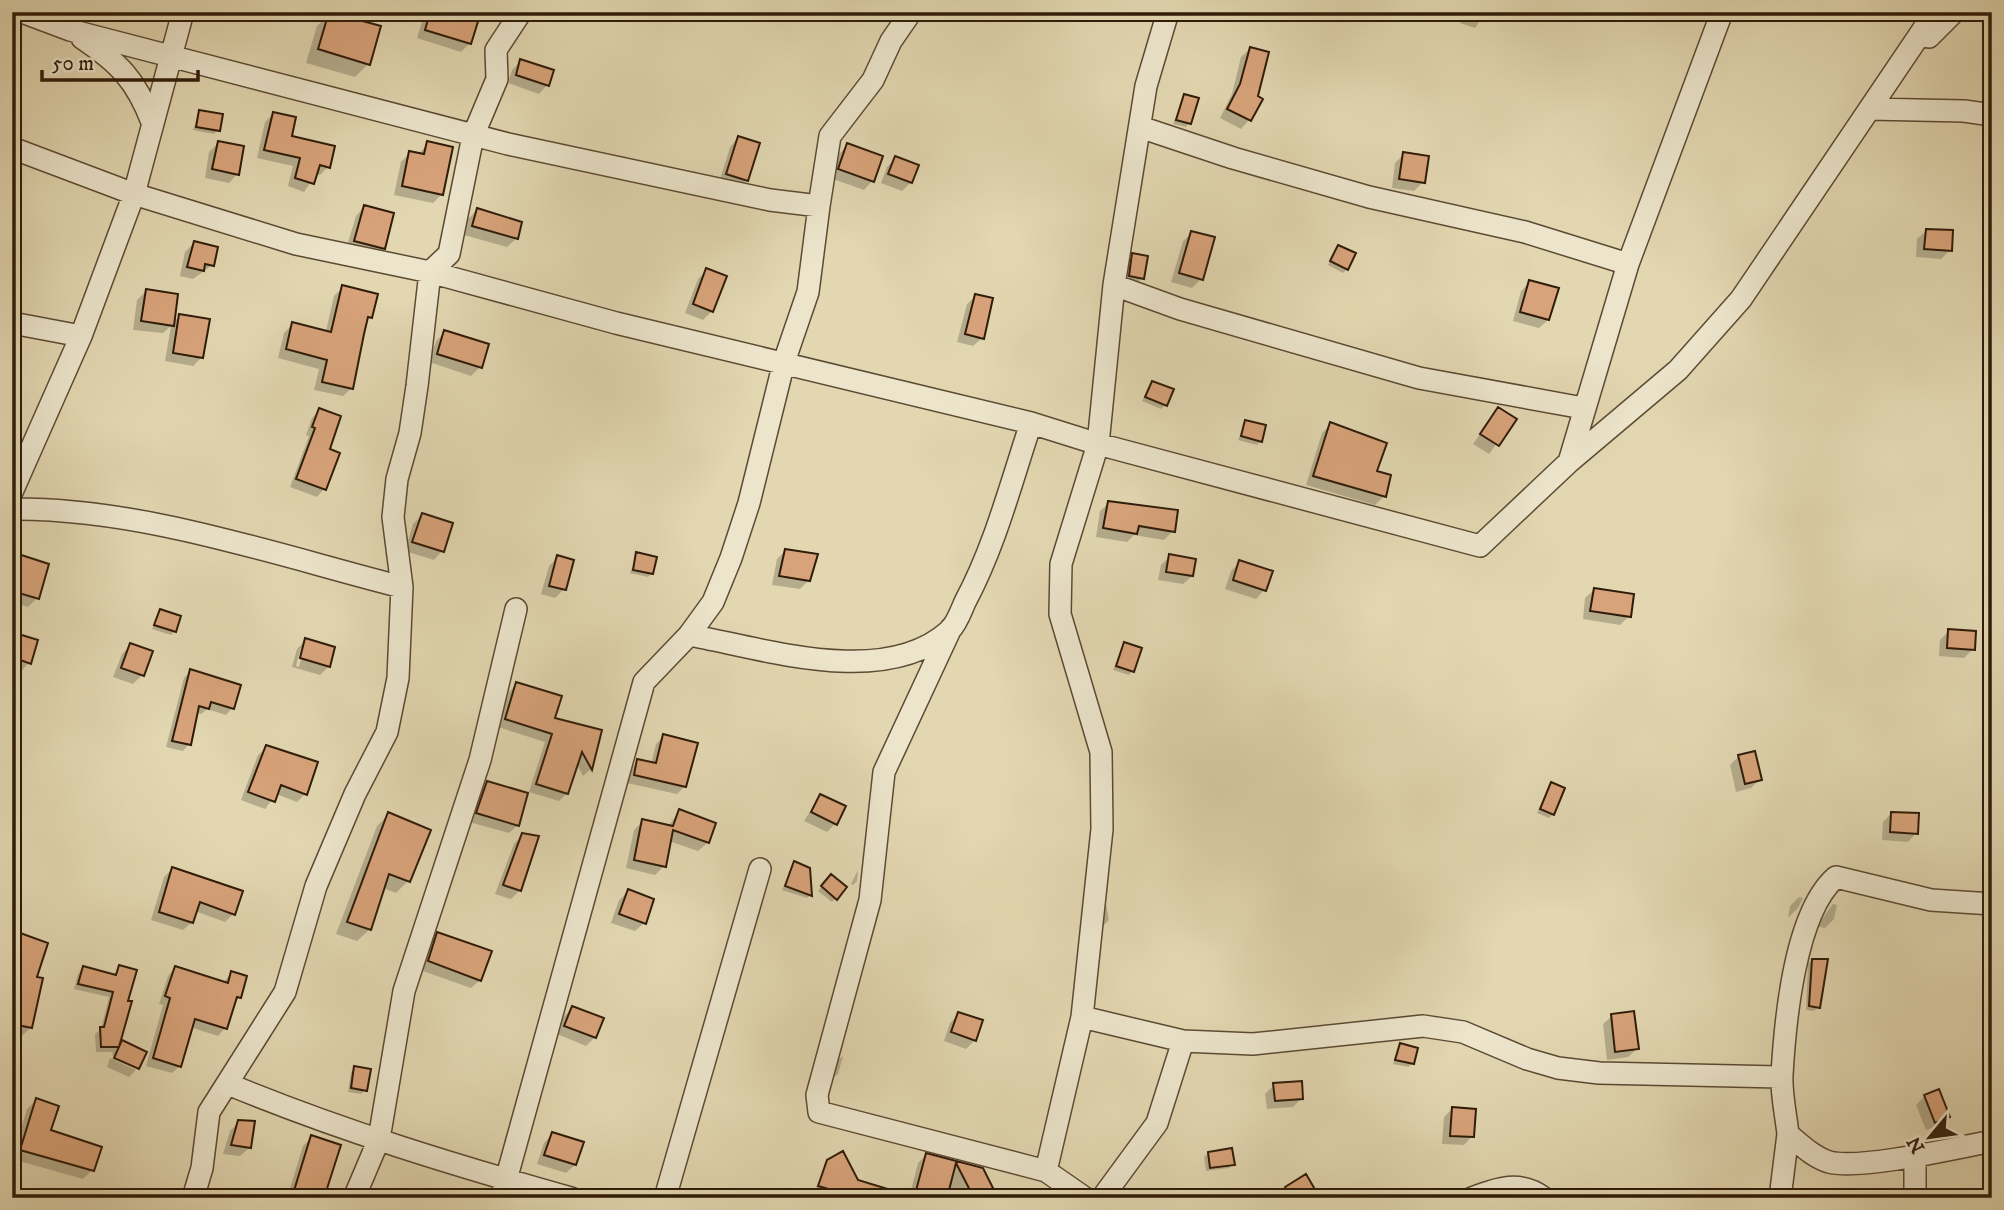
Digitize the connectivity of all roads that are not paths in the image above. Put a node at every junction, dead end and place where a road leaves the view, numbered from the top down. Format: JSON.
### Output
{"nodes":[{"id":1,"x":22,"y":12,"type":"edge"},
{"id":2,"x":183,"y":12,"type":"edge"},
{"id":3,"x":521,"y":12,"type":"edge"},
{"id":4,"x":911,"y":12,"type":"edge"},
{"id":5,"x":1168,"y":12,"type":"edge"},
{"id":6,"x":1721,"y":12,"type":"edge"},
{"id":7,"x":1935,"y":12,"type":"edge"},
{"id":8,"x":1954,"y":12,"type":"edge"},
{"id":9,"x":70,"y":30,"type":"junction"},
{"id":10,"x":170,"y":55,"type":"junction"},
{"id":11,"x":1905,"y":60,"type":"junction"},
{"id":12,"x":1870,"y":109,"type":"junction"},
{"id":13,"x":1992,"y":115,"type":"edge"},
{"id":14,"x":152,"y":122,"type":"junction"},
{"id":15,"x":1140,"y":127,"type":"junction"},
{"id":16,"x":473,"y":136,"type":"junction"},
{"id":17,"x":12,"y":148,"type":"edge"},
{"id":18,"x":134,"y":194,"type":"junction"},
{"id":19,"x":819,"y":205,"type":"junction"},
{"id":20,"x":1628,"y":264,"type":"junction"},
{"id":21,"x":430,"y":271,"type":"junction"},
{"id":22,"x":1114,"y":285,"type":"junction"},
{"id":23,"x":12,"y":323,"type":"edge"},
{"id":24,"x":81,"y":335,"type":"junction"},
{"id":25,"x":784,"y":362,"type":"junction"},
{"id":26,"x":1583,"y":408,"type":"junction"},
{"id":27,"x":1031,"y":423,"type":"junction"},
{"id":28,"x":1098,"y":444,"type":"junction"},
{"id":29,"x":1569,"y":462,"type":"junction"},
{"id":30,"x":12,"y":492,"type":"edge"},
{"id":31,"x":12,"y":509,"type":"edge"},
{"id":32,"x":402,"y":587,"type":"junction"},
{"id":33,"x":516,"y":609,"type":"dead end"},
{"id":34,"x":951,"y":628,"type":"junction"},
{"id":35,"x":689,"y":635,"type":"junction"},
{"id":36,"x":760,"y":869,"type":"dead end"},
{"id":37,"x":1992,"y":904,"type":"edge"},
{"id":38,"x":1082,"y":1017,"type":"junction"},
{"id":39,"x":1183,"y":1041,"type":"junction"},
{"id":40,"x":1782,"y":1077,"type":"junction"},
{"id":41,"x":228,"y":1084,"type":"junction"},
{"id":42,"x":1788,"y":1134,"type":"junction"},
{"id":43,"x":379,"y":1139,"type":"junction"},
{"id":44,"x":1992,"y":1141,"type":"edge"},
{"id":45,"x":1915,"y":1156,"type":"junction"},
{"id":46,"x":1045,"y":1171,"type":"junction"},
{"id":47,"x":504,"y":1189,"type":"edge"},
{"id":48,"x":193,"y":1198,"type":"edge"},
{"id":49,"x":354,"y":1198,"type":"edge"},
{"id":50,"x":570,"y":1198,"type":"edge"},
{"id":51,"x":665,"y":1198,"type":"edge"},
{"id":52,"x":1085,"y":1198,"type":"edge"},
{"id":53,"x":1102,"y":1198,"type":"edge"},
{"id":54,"x":1472,"y":1198,"type":"edge"},
{"id":55,"x":1544,"y":1198,"type":"edge"},
{"id":56,"x":1780,"y":1198,"type":"edge"},
{"id":57,"x":1915,"y":1198,"type":"edge"}],
"edges":[{"from":1,"to":9,"type":"street"},
{"from":2,"to":10,"type":"street"},
{"from":3,"to":16,"type":"street"},
{"from":4,"to":19,"type":"street"},
{"from":5,"to":15,"type":"street"},
{"from":6,"to":20,"type":"street"},
{"from":7,"to":11,"type":"street"},
{"from":8,"to":11,"type":"street"},
{"from":9,"to":10,"type":"street"},
{"from":9,"to":14,"type":"street"},
{"from":10,"to":14,"type":"street"},
{"from":10,"to":16,"type":"street"},
{"from":11,"to":12,"type":"street"},
{"from":12,"to":13,"type":"street"},
{"from":12,"to":29,"type":"street"},
{"from":14,"to":18,"type":"street"},
{"from":15,"to":20,"type":"street"},
{"from":15,"to":22,"type":"street"},
{"from":16,"to":19,"type":"street"},
{"from":16,"to":21,"type":"street"},
{"from":17,"to":18,"type":"street"},
{"from":18,"to":21,"type":"street"},
{"from":18,"to":24,"type":"street"},
{"from":19,"to":25,"type":"street"},
{"from":20,"to":26,"type":"street"},
{"from":21,"to":25,"type":"street"},
{"from":21,"to":32,"type":"street"},
{"from":22,"to":26,"type":"street"},
{"from":22,"to":28,"type":"street"},
{"from":23,"to":24,"type":"street"},
{"from":24,"to":30,"type":"street"},
{"from":25,"to":27,"type":"street"},
{"from":25,"to":35,"type":"street"},
{"from":26,"to":29,"type":"street"},
{"from":27,"to":28,"type":"street"},
{"from":27,"to":34,"type":"street"},
{"from":28,"to":29,"type":"street"},
{"from":28,"to":38,"type":"street"},
{"from":31,"to":32,"type":"street"},
{"from":32,"to":41,"type":"street"},
{"from":33,"to":43,"type":"street"},
{"from":34,"to":35,"type":"street"},
{"from":34,"to":46,"type":"street"},
{"from":35,"to":47,"type":"street"},
{"from":36,"to":51,"type":"street"},
{"from":37,"to":40,"type":"street"},
{"from":38,"to":39,"type":"street"},
{"from":38,"to":46,"type":"street"},
{"from":39,"to":40,"type":"street"},
{"from":39,"to":53,"type":"street"},
{"from":40,"to":42,"type":"street"},
{"from":41,"to":43,"type":"street"},
{"from":41,"to":48,"type":"street"},
{"from":42,"to":45,"type":"street"},
{"from":42,"to":56,"type":"street"},
{"from":43,"to":47,"type":"street"},
{"from":43,"to":49,"type":"street"},
{"from":44,"to":45,"type":"street"},
{"from":45,"to":57,"type":"street"},
{"from":46,"to":52,"type":"street"},
{"from":47,"to":50,"type":"street"},
{"from":54,"to":55,"type":"street"}]}
